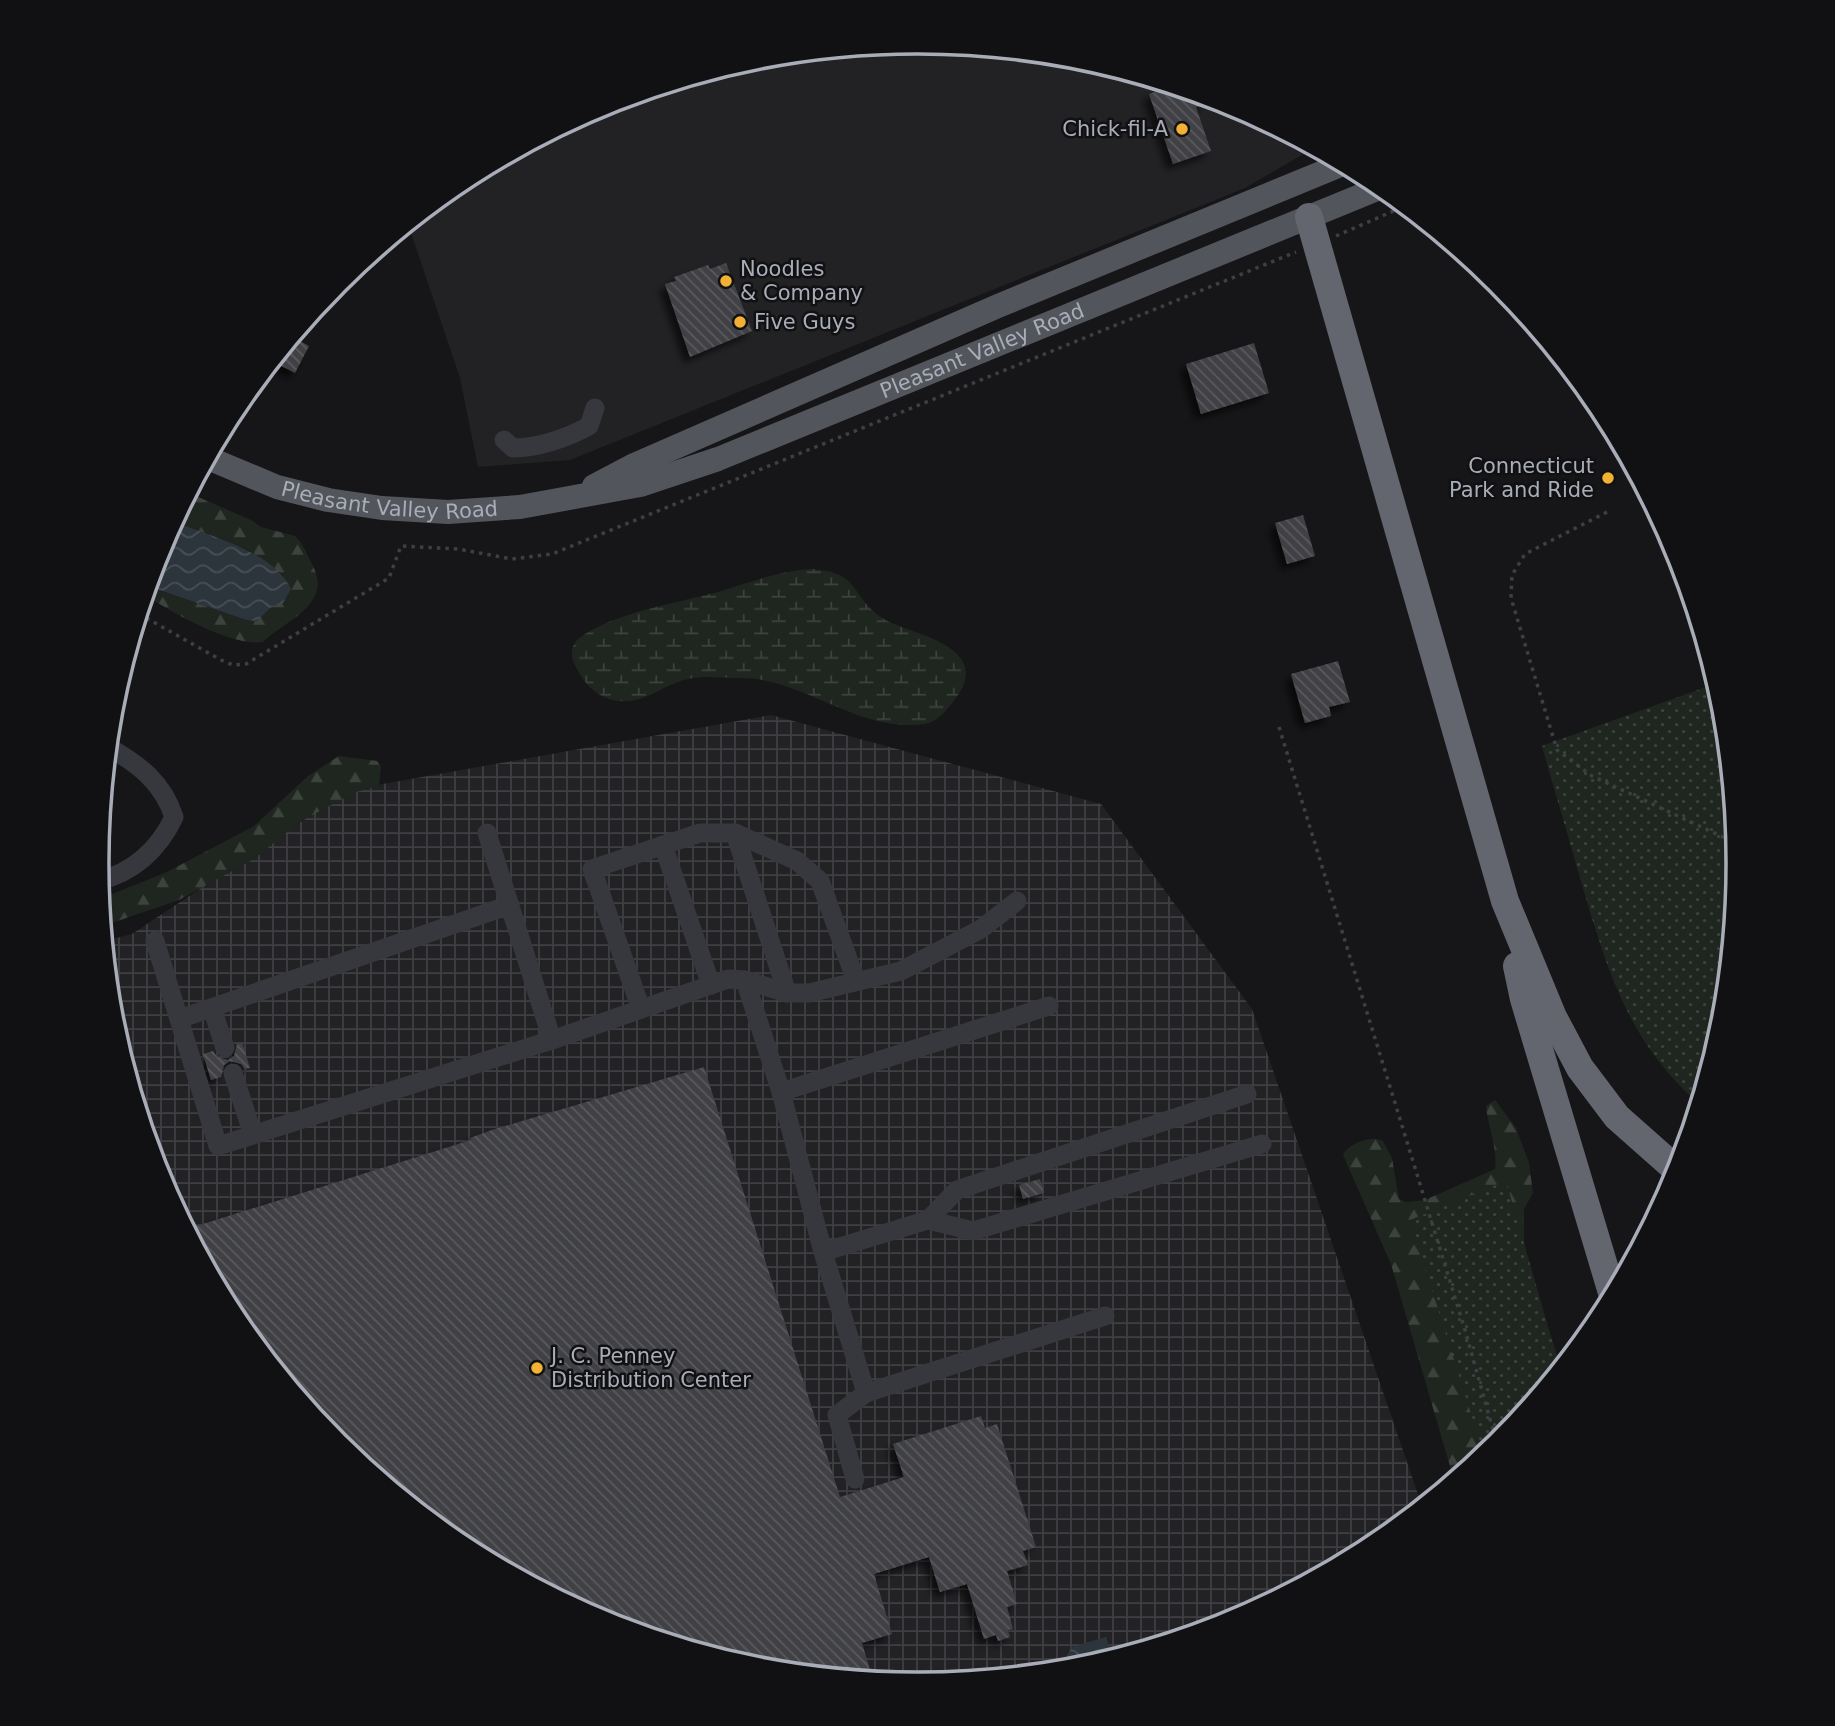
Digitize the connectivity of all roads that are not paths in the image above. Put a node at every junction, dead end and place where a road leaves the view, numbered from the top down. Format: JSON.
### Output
{"nodes":[{"id":1,"x":1331,"y":169,"type":"edge"},
{"id":2,"x":1298,"y":183,"type":"junction"},
{"id":3,"x":1369,"y":192,"type":"edge"},
{"id":4,"x":1309,"y":217,"type":"junction"},
{"id":5,"x":967,"y":319,"type":"junction"},
{"id":6,"x":943,"y":330,"type":"junction"},
{"id":7,"x":981,"y":352,"type":"junction"},
{"id":8,"x":956,"y":362,"type":"junction"},
{"id":9,"x":595,"y":408,"type":"dead end"},
{"id":10,"x":504,"y":440,"type":"dead end"},
{"id":11,"x":216,"y":461,"type":"edge"},
{"id":12,"x":578,"y":494,"type":"junction"},
{"id":13,"x":117,"y":753,"type":"edge"},
{"id":14,"x":735,"y":833,"type":"junction"},
{"id":15,"x":487,"y":834,"type":"dead end"},
{"id":16,"x":663,"y":845,"type":"junction"},
{"id":17,"x":109,"y":879,"type":"edge"},
{"id":18,"x":1017,"y":901,"type":"dead end"},
{"id":19,"x":1505,"y":901,"type":"junction"},
{"id":20,"x":510,"y":905,"type":"junction"},
{"id":21,"x":155,"y":941,"type":"dead end"},
{"id":22,"x":745,"y":980,"type":"junction"},
{"id":23,"x":856,"y":981,"type":"junction"},
{"id":24,"x":711,"y":985,"type":"junction"},
{"id":25,"x":787,"y":993,"type":"junction"},
{"id":26,"x":1049,"y":1006,"type":"dead end"},
{"id":27,"x":212,"y":1008,"type":"junction"},
{"id":28,"x":641,"y":1009,"type":"junction"},
{"id":29,"x":179,"y":1019,"type":"junction"},
{"id":30,"x":552,"y":1040,"type":"junction"},
{"id":31,"x":225,"y":1048,"type":"dead end"},
{"id":32,"x":233,"y":1073,"type":"dead end"},
{"id":33,"x":781,"y":1092,"type":"junction"},
{"id":34,"x":1247,"y":1094,"type":"dead end"},
{"id":35,"x":253,"y":1135,"type":"junction"},
{"id":36,"x":1262,"y":1144,"type":"dead end"},
{"id":37,"x":1668,"y":1163,"type":"edge"},
{"id":38,"x":928,"y":1220,"type":"junction"},
{"id":39,"x":823,"y":1252,"type":"junction"},
{"id":40,"x":1609,"y":1282,"type":"edge"},
{"id":41,"x":1105,"y":1316,"type":"dead end"},
{"id":42,"x":866,"y":1393,"type":"junction"},
{"id":43,"x":855,"y":1479,"type":"dead end"}],
"edges":[{"from":1,"to":2,"type":"main road","name":"Pleasant Valley Road"},
{"from":2,"to":4,"type":"main road"},
{"from":2,"to":5,"type":"main road","name":"Pleasant Valley Road"},
{"from":3,"to":4,"type":"main road","name":"Pleasant Valley Road"},
{"from":4,"to":7,"type":"main road","name":"Pleasant Valley Road"},
{"from":4,"to":19,"type":"highway"},
{"from":5,"to":6,"type":"main road","name":"Pleasant Valley Road"},
{"from":5,"to":7,"type":"main road"},
{"from":6,"to":8,"type":"main road"},
{"from":6,"to":12,"type":"main road","name":"Pleasant Valley Road"},
{"from":7,"to":8,"type":"main road","name":"Pleasant Valley Road"},
{"from":8,"to":12,"type":"main road","name":"Pleasant Valley Road"},
{"from":9,"to":10,"type":"street"},
{"from":11,"to":12,"type":"main road","name":"Pleasant Valley Road"},
{"from":13,"to":17,"type":"street"},
{"from":14,"to":16,"type":"street"},
{"from":14,"to":23,"type":"street"},
{"from":14,"to":25,"type":"street"},
{"from":15,"to":20,"type":"street"},
{"from":16,"to":24,"type":"street"},
{"from":16,"to":28,"type":"street"},
{"from":18,"to":23,"type":"street"},
{"from":19,"to":37,"type":"highway"},
{"from":19,"to":40,"type":"highway"},
{"from":20,"to":27,"type":"street"},
{"from":20,"to":30,"type":"street"},
{"from":21,"to":29,"type":"street"},
{"from":22,"to":24,"type":"street"},
{"from":22,"to":25,"type":"street"},
{"from":22,"to":33,"type":"street"},
{"from":23,"to":25,"type":"street"},
{"from":24,"to":28,"type":"street"},
{"from":26,"to":33,"type":"street"},
{"from":27,"to":29,"type":"street"},
{"from":27,"to":31,"type":"street"},
{"from":28,"to":30,"type":"street"},
{"from":29,"to":35,"type":"street"},
{"from":30,"to":35,"type":"street"},
{"from":32,"to":35,"type":"street"},
{"from":33,"to":39,"type":"street"},
{"from":34,"to":38,"type":"street"},
{"from":36,"to":38,"type":"street"},
{"from":38,"to":39,"type":"street"},
{"from":39,"to":42,"type":"street"},
{"from":41,"to":42,"type":"street"},
{"from":42,"to":43,"type":"street"}]}
